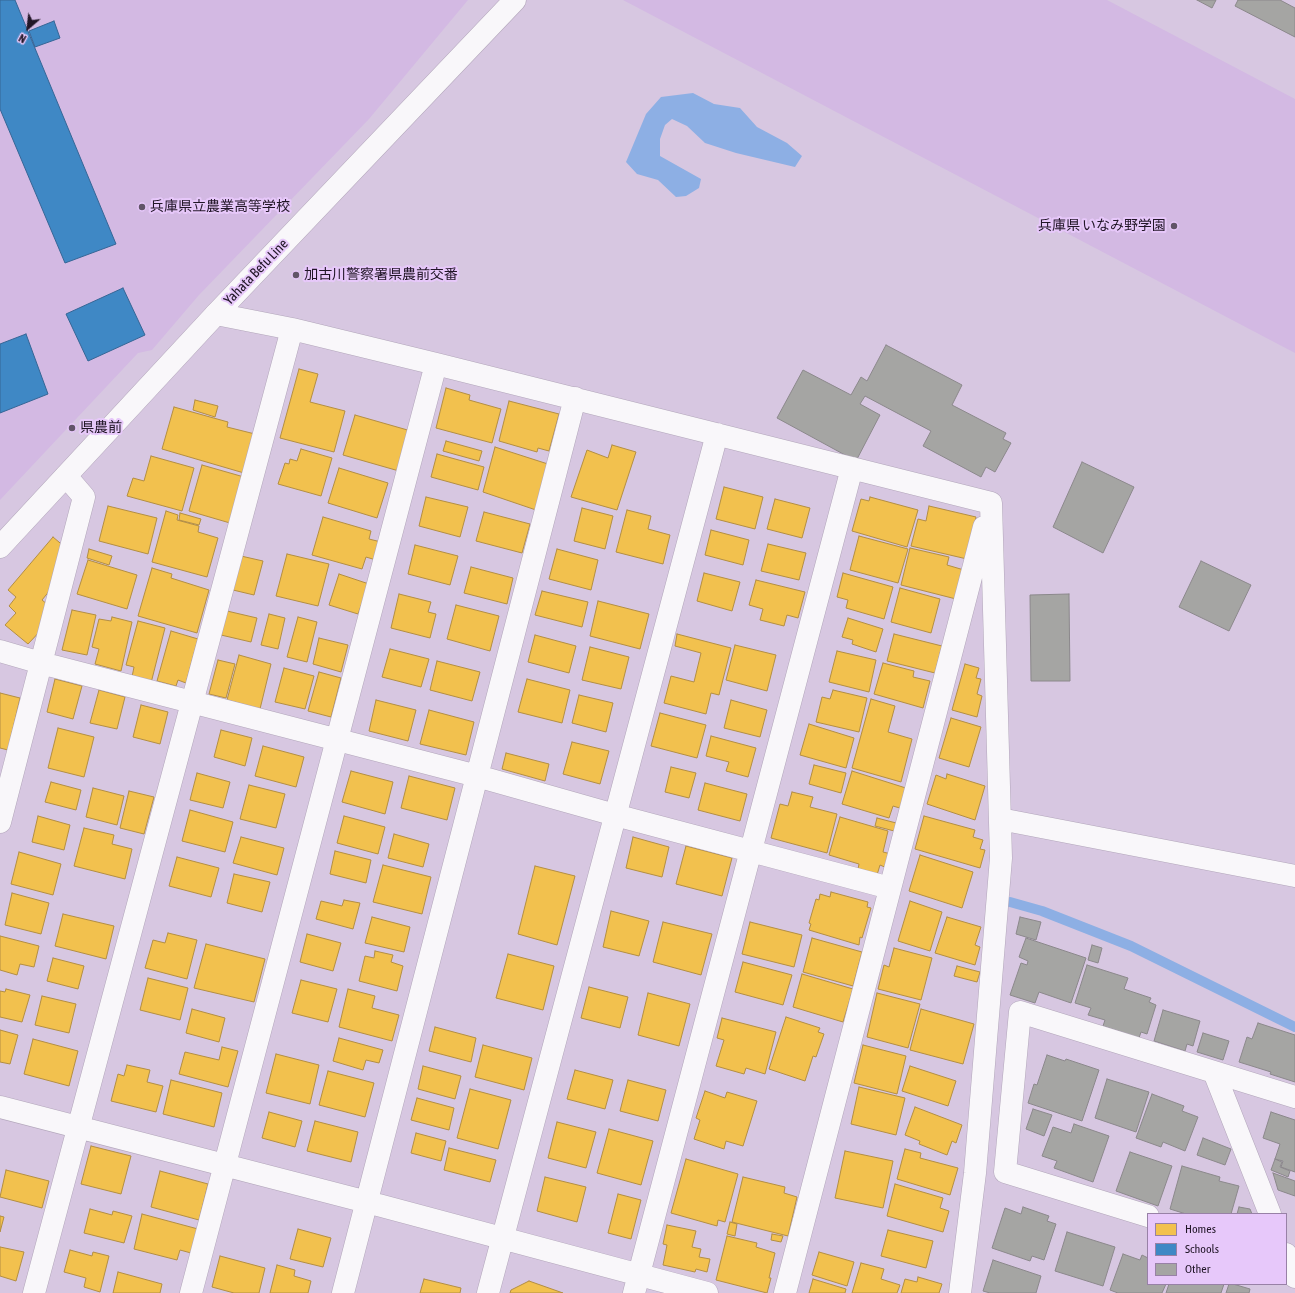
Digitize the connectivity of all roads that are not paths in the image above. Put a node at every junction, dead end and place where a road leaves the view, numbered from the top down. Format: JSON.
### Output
{"nodes":[{"id":1,"x":515,"y":0,"type":"edge"},
{"id":2,"x":216,"y":314,"type":"junction"},
{"id":3,"x":292,"y":329,"type":"junction"},
{"id":4,"x":436,"y":364,"type":"junction"},
{"id":5,"x":575,"y":398,"type":"junction"},
{"id":6,"x":717,"y":434,"type":"junction"},
{"id":7,"x":852,"y":468,"type":"junction"},
{"id":8,"x":66,"y":476,"type":"junction"},
{"id":9,"x":991,"y":503,"type":"junction"},
{"id":10,"x":0,"y":547,"type":"edge"},
{"id":11,"x":0,"y":651,"type":"edge"},
{"id":12,"x":41,"y":663,"type":"junction"},
{"id":13,"x":192,"y":702,"type":"junction"},
{"id":14,"x":336,"y":740,"type":"junction"},
{"id":15,"x":477,"y":776,"type":"junction"},
{"id":16,"x":615,"y":815,"type":"junction"},
{"id":17,"x":1000,"y":819,"type":"junction"},
{"id":18,"x":0,"y":822,"type":"edge"},
{"id":19,"x":751,"y":851,"type":"junction"},
{"id":20,"x":1295,"y":876,"type":"edge"},
{"id":21,"x":890,"y":888,"type":"junction"},
{"id":22,"x":1214,"y":1072,"type":"junction"},
{"id":23,"x":1295,"y":1097,"type":"edge"},
{"id":24,"x":0,"y":1106,"type":"edge"},
{"id":25,"x":78,"y":1127,"type":"junction"},
{"id":26,"x":224,"y":1165,"type":"junction"},
{"id":27,"x":367,"y":1202,"type":"junction"},
{"id":28,"x":1270,"y":1213,"type":"edge"},
{"id":29,"x":1147,"y":1216,"type":"edge"},
{"id":30,"x":503,"y":1238,"type":"junction"},
{"id":31,"x":636,"y":1284,"type":"edge"},
{"id":32,"x":34,"y":1293,"type":"edge"},
{"id":33,"x":191,"y":1293,"type":"edge"},
{"id":34,"x":343,"y":1293,"type":"edge"},
{"id":35,"x":488,"y":1293,"type":"edge"},
{"id":36,"x":707,"y":1293,"type":"edge"},
{"id":37,"x":785,"y":1293,"type":"edge"},
{"id":38,"x":960,"y":1293,"type":"edge"}],
"edges":[{"from":1,"to":2,"type":"street","name":"Yahata Befu Line"},
{"from":2,"to":3,"type":"street"},
{"from":2,"to":8,"type":"street","name":"Yahata Befu Line"},
{"from":3,"to":4,"type":"street"},
{"from":3,"to":13,"type":"street"},
{"from":4,"to":5,"type":"street"},
{"from":4,"to":14,"type":"street"},
{"from":5,"to":6,"type":"street"},
{"from":5,"to":15,"type":"street"},
{"from":6,"to":7,"type":"street"},
{"from":6,"to":16,"type":"street"},
{"from":7,"to":9,"type":"street"},
{"from":7,"to":19,"type":"street"},
{"from":8,"to":10,"type":"street","name":"Yahata Befu Line"},
{"from":8,"to":12,"type":"street"},
{"from":9,"to":17,"type":"street"},
{"from":9,"to":21,"type":"street"},
{"from":11,"to":12,"type":"street"},
{"from":12,"to":13,"type":"street"},
{"from":12,"to":18,"type":"street"},
{"from":13,"to":14,"type":"street"},
{"from":13,"to":25,"type":"street"},
{"from":14,"to":15,"type":"street"},
{"from":14,"to":26,"type":"street"},
{"from":15,"to":16,"type":"street"},
{"from":15,"to":27,"type":"street"},
{"from":16,"to":19,"type":"street"},
{"from":16,"to":30,"type":"street"},
{"from":17,"to":20,"type":"street"},
{"from":17,"to":38,"type":"street"},
{"from":19,"to":21,"type":"street"},
{"from":19,"to":31,"type":"street"},
{"from":21,"to":37,"type":"street"},
{"from":22,"to":23,"type":"street"},
{"from":22,"to":28,"type":"street"},
{"from":22,"to":29,"type":"street"},
{"from":24,"to":25,"type":"street"},
{"from":25,"to":26,"type":"street"},
{"from":25,"to":32,"type":"street"},
{"from":26,"to":27,"type":"street"},
{"from":26,"to":33,"type":"street"},
{"from":27,"to":30,"type":"street"},
{"from":27,"to":34,"type":"street"},
{"from":30,"to":31,"type":"street"},
{"from":30,"to":35,"type":"street"},
{"from":31,"to":36,"type":"street"}]}
